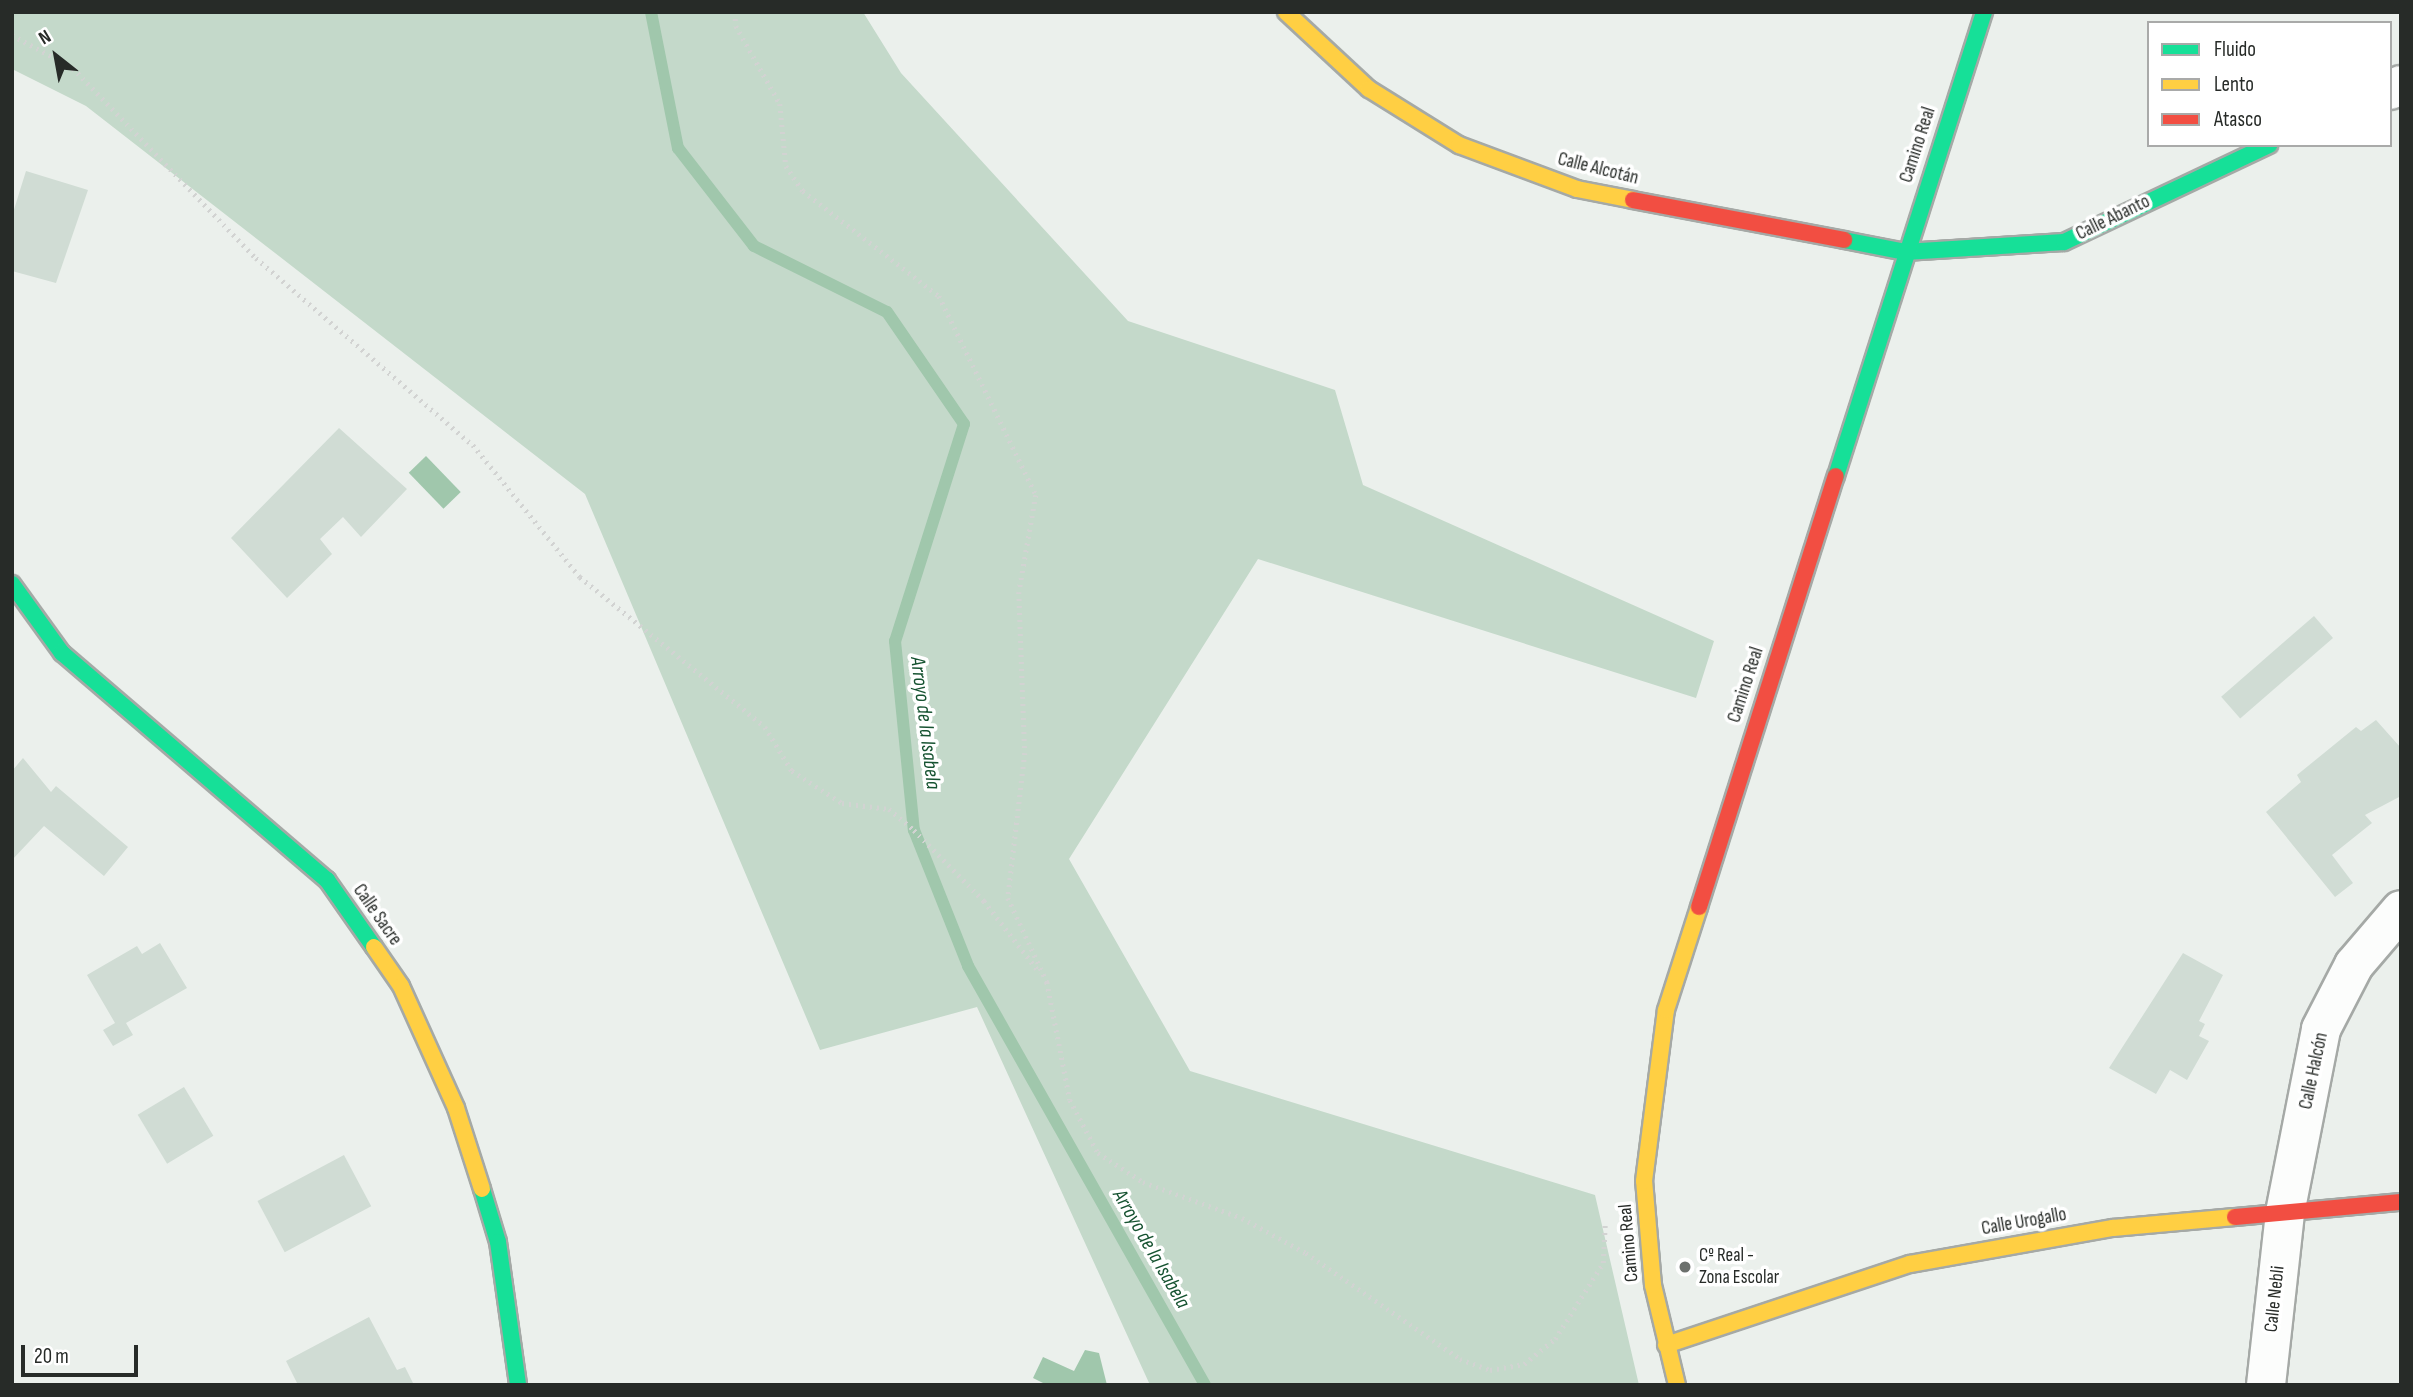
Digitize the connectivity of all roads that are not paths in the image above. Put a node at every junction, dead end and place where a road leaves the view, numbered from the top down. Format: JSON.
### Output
{"nodes":[{"id":1,"x":1286,"y":12,"type":"edge"},
{"id":2,"x":1984,"y":12,"type":"edge"},
{"id":3,"x":2265,"y":147,"type":"edge"},
{"id":4,"x":1905,"y":252,"type":"junction"},
{"id":5,"x":12,"y":584,"type":"edge"},
{"id":6,"x":2401,"y":910,"type":"edge"},
{"id":7,"x":2401,"y":1202,"type":"edge"},
{"id":8,"x":2284,"y":1213,"type":"junction"},
{"id":9,"x":1666,"y":1345,"type":"junction"},
{"id":10,"x":517,"y":1385,"type":"edge"},
{"id":11,"x":1677,"y":1385,"type":"edge"},
{"id":12,"x":2266,"y":1385,"type":"edge"}],
"edges":[{"from":1,"to":4,"type":"street","name":"Calle Alcotán"},
{"from":2,"to":4,"type":"street","name":"Camino Real"},
{"from":3,"to":4,"type":"street","name":"Calle Abanto"},
{"from":4,"to":9,"type":"street","name":"Camino Real"},
{"from":5,"to":10,"type":"street","name":"Calle Sacre"},
{"from":6,"to":8,"type":"street","name":"Calle Halcón"},
{"from":7,"to":8,"type":"street","name":"Calle Urogallo"},
{"from":8,"to":9,"type":"street","name":"Calle Urogallo"},
{"from":8,"to":12,"type":"street","name":"Calle Nebli"},
{"from":9,"to":11,"type":"street","name":"Camino Real"}]}
